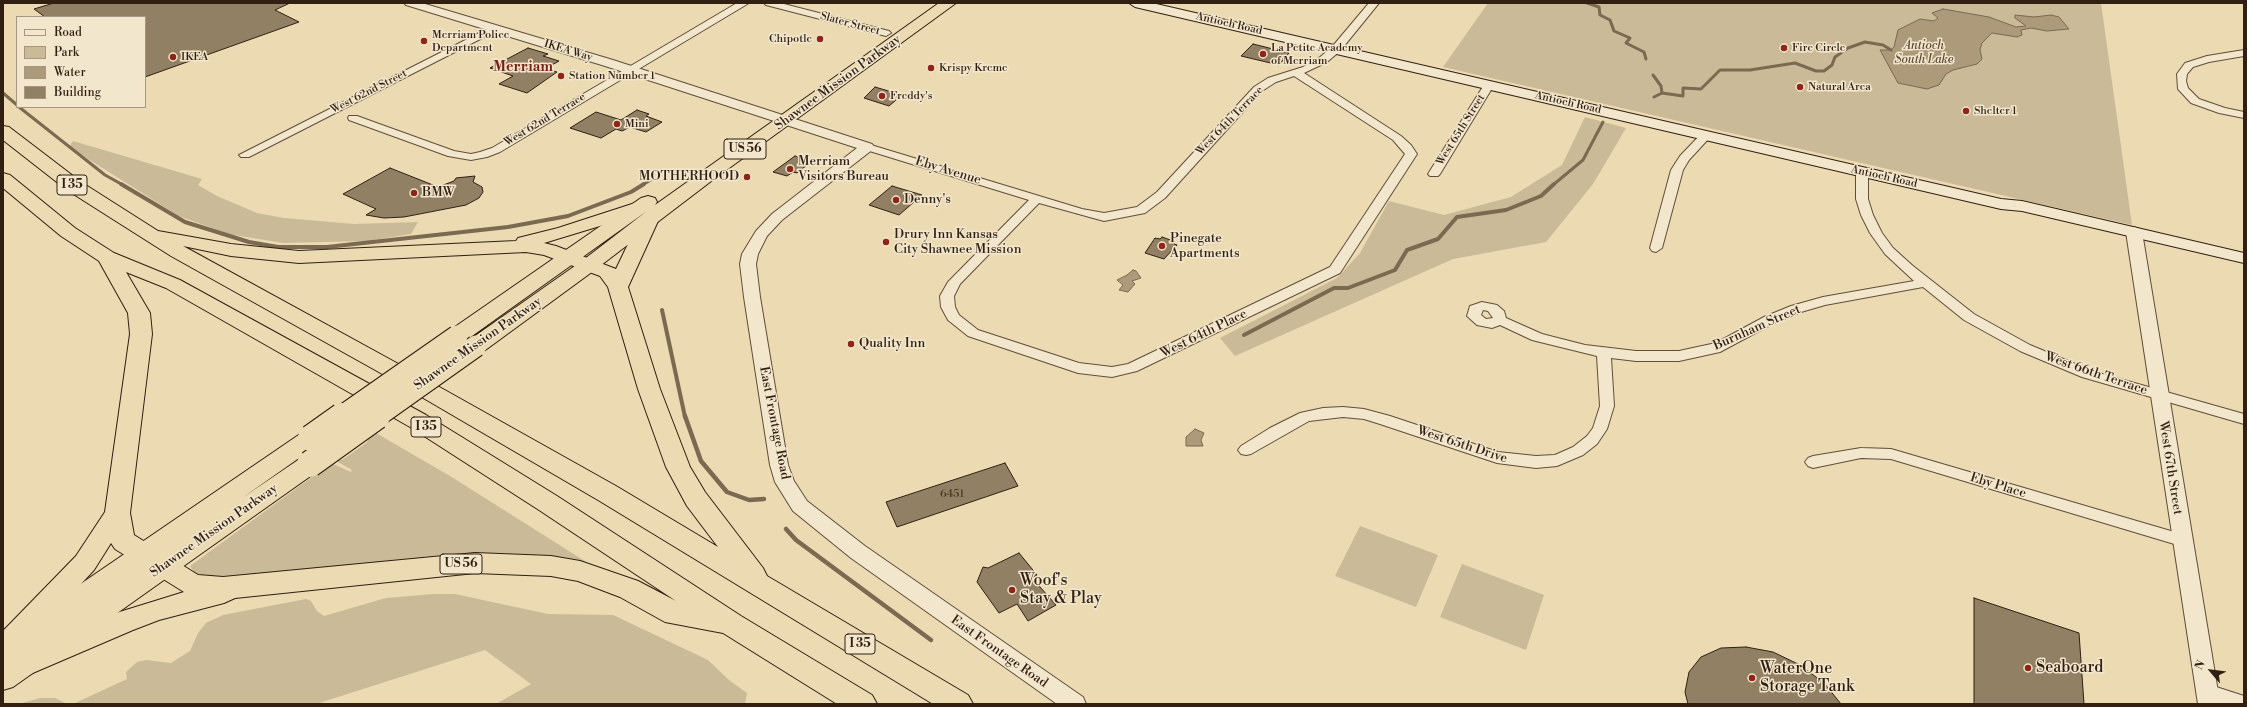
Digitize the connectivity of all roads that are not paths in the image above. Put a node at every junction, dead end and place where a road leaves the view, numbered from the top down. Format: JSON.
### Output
{"nodes":[{"id":1,"x":410,"y":3,"type":"edge"},
{"id":2,"x":744,"y":3,"type":"edge"},
{"id":3,"x":769,"y":3,"type":"edge"},
{"id":4,"x":930,"y":3,"type":"edge"},
{"id":5,"x":949,"y":3,"type":"edge"},
{"id":6,"x":1135,"y":3,"type":"edge"},
{"id":7,"x":1374,"y":3,"type":"edge"},
{"id":8,"x":493,"y":29,"type":"junction"},
{"id":9,"x":886,"y":34,"type":"junction"},
{"id":10,"x":1336,"y":49,"type":"junction"},
{"id":11,"x":2244,"y":53,"type":"edge"},
{"id":12,"x":868,"y":62,"type":"junction"},
{"id":13,"x":630,"y":70,"type":"junction"},
{"id":14,"x":1296,"y":73,"type":"junction"},
{"id":15,"x":1489,"y":85,"type":"junction"},
{"id":16,"x":2244,"y":115,"type":"edge"},
{"id":17,"x":353,"y":118,"type":"dead end"},
{"id":18,"x":779,"y":118,"type":"junction"},
{"id":19,"x":3,"y":131,"type":"edge"},
{"id":20,"x":1706,"y":135,"type":"junction"},
{"id":21,"x":867,"y":147,"type":"junction"},
{"id":22,"x":245,"y":155,"type":"dead end"},
{"id":23,"x":1862,"y":172,"type":"junction"},
{"id":24,"x":1434,"y":174,"type":"dead end"},
{"id":25,"x":3,"y":179,"type":"edge"},
{"id":26,"x":1038,"y":199,"type":"junction"},
{"id":27,"x":643,"y":214,"type":"junction"},
{"id":28,"x":1127,"y":214,"type":"joint"},
{"id":29,"x":145,"y":232,"type":"junction"},
{"id":30,"x":2134,"y":236,"type":"junction"},
{"id":31,"x":506,"y":247,"type":"junction"},
{"id":32,"x":1656,"y":248,"type":"dead end"},
{"id":33,"x":106,"y":257,"type":"junction"},
{"id":34,"x":569,"y":257,"type":"junction"},
{"id":35,"x":2244,"y":258,"type":"edge"},
{"id":36,"x":589,"y":265,"type":"junction"},
{"id":37,"x":2244,"y":266,"type":"edge"},
{"id":38,"x":1923,"y":283,"type":"junction"},
{"id":39,"x":618,"y":287,"type":"junction"},
{"id":40,"x":1500,"y":320,"type":"dead end"},
{"id":41,"x":466,"y":341,"type":"junction"},
{"id":42,"x":1604,"y":353,"type":"junction"},
{"id":43,"x":2159,"y":396,"type":"junction"},
{"id":44,"x":2244,"y":419,"type":"edge"},
{"id":45,"x":1246,"y":450,"type":"dead end"},
{"id":46,"x":1813,"y":462,"type":"dead end"},
{"id":47,"x":116,"y":513,"type":"junction"},
{"id":48,"x":2181,"y":540,"type":"junction"},
{"id":49,"x":153,"y":560,"type":"junction"},
{"id":50,"x":254,"y":584,"type":"junction"},
{"id":51,"x":761,"y":584,"type":"junction"},
{"id":52,"x":730,"y":624,"type":"junction"},
{"id":53,"x":7,"y":661,"type":"edge"},
{"id":54,"x":2208,"y":698,"type":"edge"},
{"id":55,"x":862,"y":704,"type":"edge"},
{"id":56,"x":958,"y":704,"type":"edge"},
{"id":57,"x":1076,"y":704,"type":"edge"},
{"id":58,"x":2243,"y":704,"type":"edge"}],
"edges":[{"from":1,"to":8,"type":"street","name":"IKEA Way"},
{"from":2,"to":13,"type":"street","name":"West 62nd Terrace"},
{"from":3,"to":9,"type":"street","name":"Slater Street"},
{"from":4,"to":9,"type":"highway","name":"Shawnee Mission Parkway","number":"US 56"},
{"from":5,"to":12,"type":"highway","name":"Shawnee Mission Parkway","number":"US 56"},
{"from":6,"to":10,"type":"main road","name":"Antioch Road"},
{"from":7,"to":10,"type":"street","name":"West 64th Terrace"},
{"from":8,"to":13,"type":"street","name":"IKEA Way"},
{"from":8,"to":22,"type":"street","name":"West 62nd Street"},
{"from":9,"to":12,"type":"highway"},
{"from":9,"to":18,"type":"highway","name":"Shawnee Mission Parkway","number":"US 56"},
{"from":10,"to":14,"type":"street","name":"West 64th Terrace"},
{"from":10,"to":15,"type":"main road","name":"Antioch Road"},
{"from":11,"to":16,"type":"street"},
{"from":12,"to":18,"type":"highway","name":"Shawnee Mission Parkway","number":"US 56"},
{"from":13,"to":17,"type":"street","name":"West 62nd Terrace"},
{"from":13,"to":18,"type":"street","name":"IKEA Way"},
{"from":14,"to":26,"type":"street","name":"West 64th Place"},
{"from":14,"to":28,"type":"street","name":"West 64th Terrace"},
{"from":15,"to":20,"type":"main road","name":"Antioch Road"},
{"from":15,"to":24,"type":"street","name":"West 65th Street"},
{"from":18,"to":21,"type":"street","name":"Eby Avenue"},
{"from":18,"to":27,"type":"highway","name":"Shawnee Mission Parkway","number":"US 56"},
{"from":19,"to":29,"type":"highway","number":"I 35"},
{"from":20,"to":23,"type":"main road","name":"Antioch Road"},
{"from":20,"to":32,"type":"street"},
{"from":21,"to":26,"type":"street","name":"Eby Avenue"},
{"from":21,"to":57,"type":"street","name":"East Frontage Road"},
{"from":23,"to":30,"type":"main road","name":"Antioch Road"},
{"from":23,"to":38,"type":"street","name":"West 66th Terrace"},
{"from":25,"to":33,"type":"highway","number":"I 35"},
{"from":26,"to":28,"type":"street","name":"Eby Avenue"},
{"from":27,"to":31,"type":"highway"},
{"from":27,"to":34,"type":"highway","name":"Shawnee Mission Parkway","number":"US 56"},
{"from":27,"to":36,"type":"highway","name":"Shawnee Mission Parkway"},
{"from":27,"to":39,"type":"highway","number":"US 56"},
{"from":29,"to":31,"type":"highway"},
{"from":29,"to":51,"type":"highway","number":"I 35"},
{"from":30,"to":35,"type":"main road","name":"Antioch Road"},
{"from":30,"to":37,"type":"main road","name":"Antioch Road"},
{"from":30,"to":43,"type":"street","name":"West 67th Street"},
{"from":31,"to":34,"type":"highway"},
{"from":33,"to":47,"type":"highway"},
{"from":33,"to":52,"type":"highway","number":"I 35"},
{"from":34,"to":36,"type":"highway"},
{"from":34,"to":41,"type":"highway","name":"Shawnee Mission Parkway","number":"US 56"},
{"from":36,"to":39,"type":"highway"},
{"from":36,"to":41,"type":"highway","name":"Shawnee Mission Parkway"},
{"from":38,"to":42,"type":"street","name":"Burnham Street"},
{"from":38,"to":43,"type":"street","name":"West 66th Terrace"},
{"from":39,"to":51,"type":"highway"},
{"from":40,"to":42,"type":"street","name":"Burnham Street"},
{"from":41,"to":49,"type":"highway","name":"Shawnee Mission Parkway","number":"US 56","bridge":true},
{"from":41,"to":49,"type":"highway","name":"Shawnee Mission Parkway","bridge":true},
{"from":42,"to":45,"type":"street","name":"West 65th Drive"},
{"from":43,"to":44,"type":"street"},
{"from":43,"to":48,"type":"street","name":"West 67th Street"},
{"from":46,"to":48,"type":"street","name":"Eby Place"},
{"from":47,"to":49,"type":"highway"},
{"from":47,"to":53,"type":"highway"},
{"from":48,"to":54,"type":"street","name":"West 67th Street"},
{"from":49,"to":50,"type":"highway","number":"US 56"},
{"from":49,"to":53,"type":"highway","name":"Shawnee Mission Parkway"},
{"from":50,"to":52,"type":"highway","number":"US 56"},
{"from":50,"to":53,"type":"highway"},
{"from":51,"to":56,"type":"highway","number":"I 35"},
{"from":52,"to":55,"type":"highway","number":"I 35"},
{"from":54,"to":58,"type":"street"}]}
